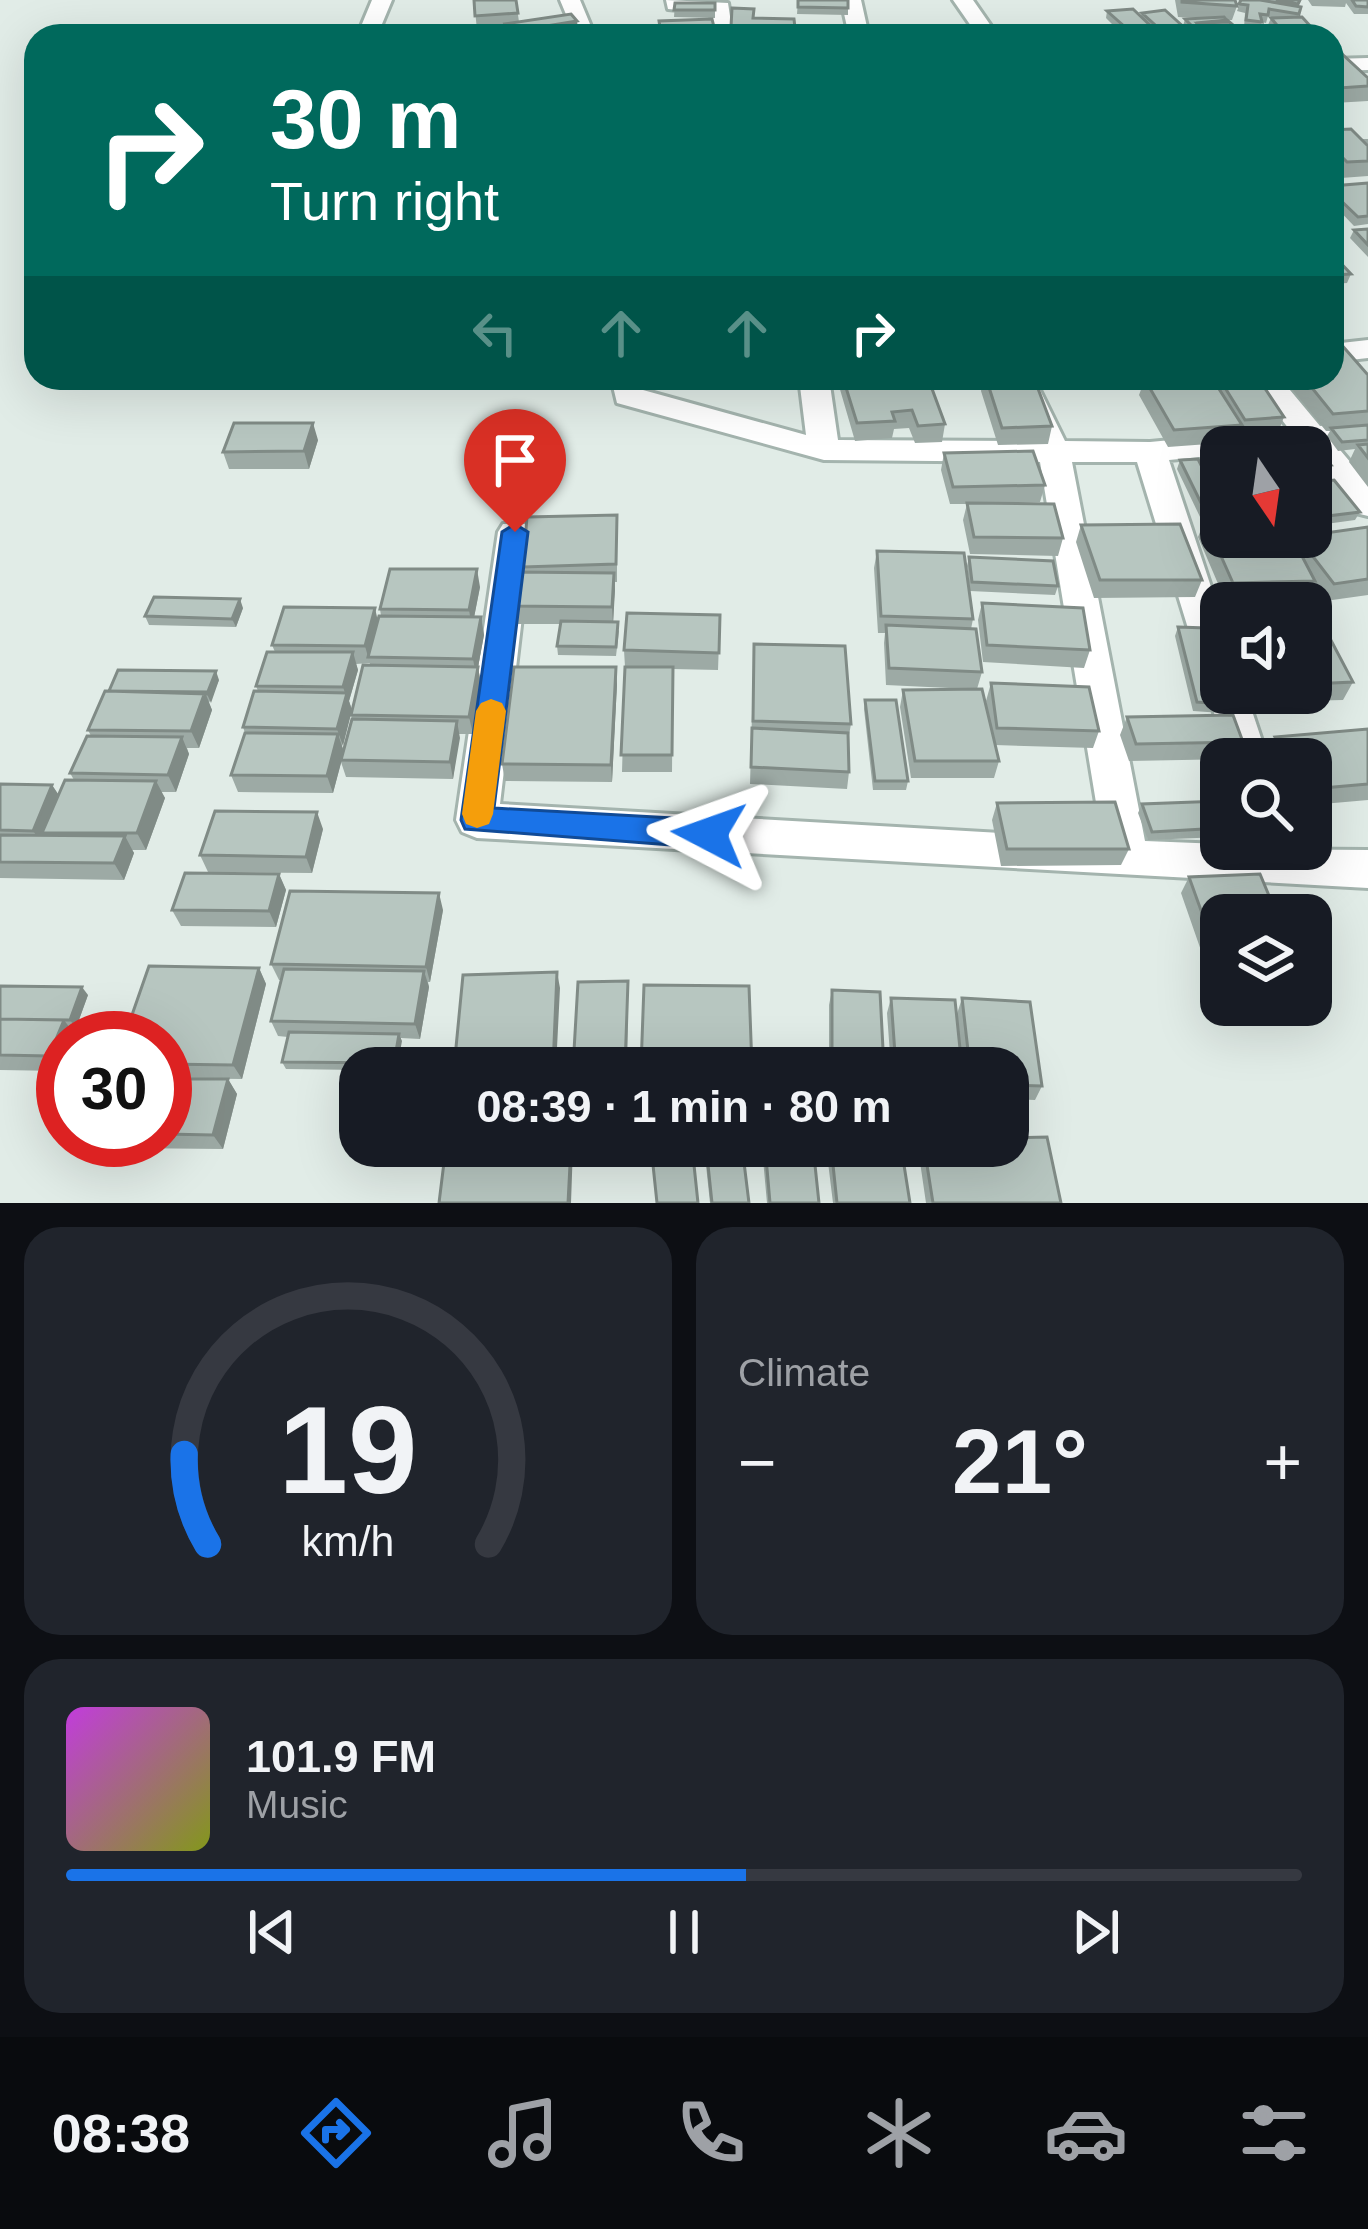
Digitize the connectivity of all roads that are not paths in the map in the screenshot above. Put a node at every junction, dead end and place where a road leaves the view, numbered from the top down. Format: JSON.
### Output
{"nodes":[{"id":1,"x":676,"y":0,"type":"edge"},
{"id":2,"x":722,"y":24,"type":"edge"},
{"id":3,"x":627,"y":390,"type":"edge"},
{"id":4,"x":816,"y":390,"type":"edge"},
{"id":5,"x":1025,"y":390,"type":"edge"},
{"id":6,"x":1274,"y":390,"type":"edge"},
{"id":7,"x":1304,"y":426,"type":"edge"},
{"id":8,"x":1368,"y":431,"type":"edge"},
{"id":9,"x":1332,"y":434,"type":"edge"},
{"id":10,"x":1200,"y":447,"type":"edge"},
{"id":11,"x":824,"y":450,"type":"junction"},
{"id":12,"x":1054,"y":451,"type":"junction"},
{"id":13,"x":1150,"y":452,"type":"junction"},
{"id":14,"x":1332,"y":461,"type":"edge"},
{"id":15,"x":1368,"y":505,"type":"edge"},
{"id":16,"x":515,"y":532,"type":"dead end"},
{"id":17,"x":1200,"y":608,"type":"edge"},
{"id":18,"x":1200,"y":858,"type":"edge"},
{"id":19,"x":1127,"y":859,"type":"junction"},
{"id":20,"x":1332,"y":864,"type":"edge"},
{"id":21,"x":1368,"y":869,"type":"edge"}],
"edges":[{"from":1,"to":2,"type":"street"},
{"from":3,"to":11,"type":"street"},
{"from":4,"to":11,"type":"street"},
{"from":5,"to":12,"type":"street"},
{"from":6,"to":7,"type":"street"},
{"from":8,"to":9,"type":"street"},
{"from":10,"to":13,"type":"street"},
{"from":11,"to":12,"type":"street"},
{"from":12,"to":13,"type":"street"},
{"from":12,"to":19,"type":"street"},
{"from":13,"to":17,"type":"street"},
{"from":14,"to":15,"type":"street"},
{"from":16,"to":19,"type":"street"},
{"from":18,"to":19,"type":"street"},
{"from":20,"to":21,"type":"street"}]}
